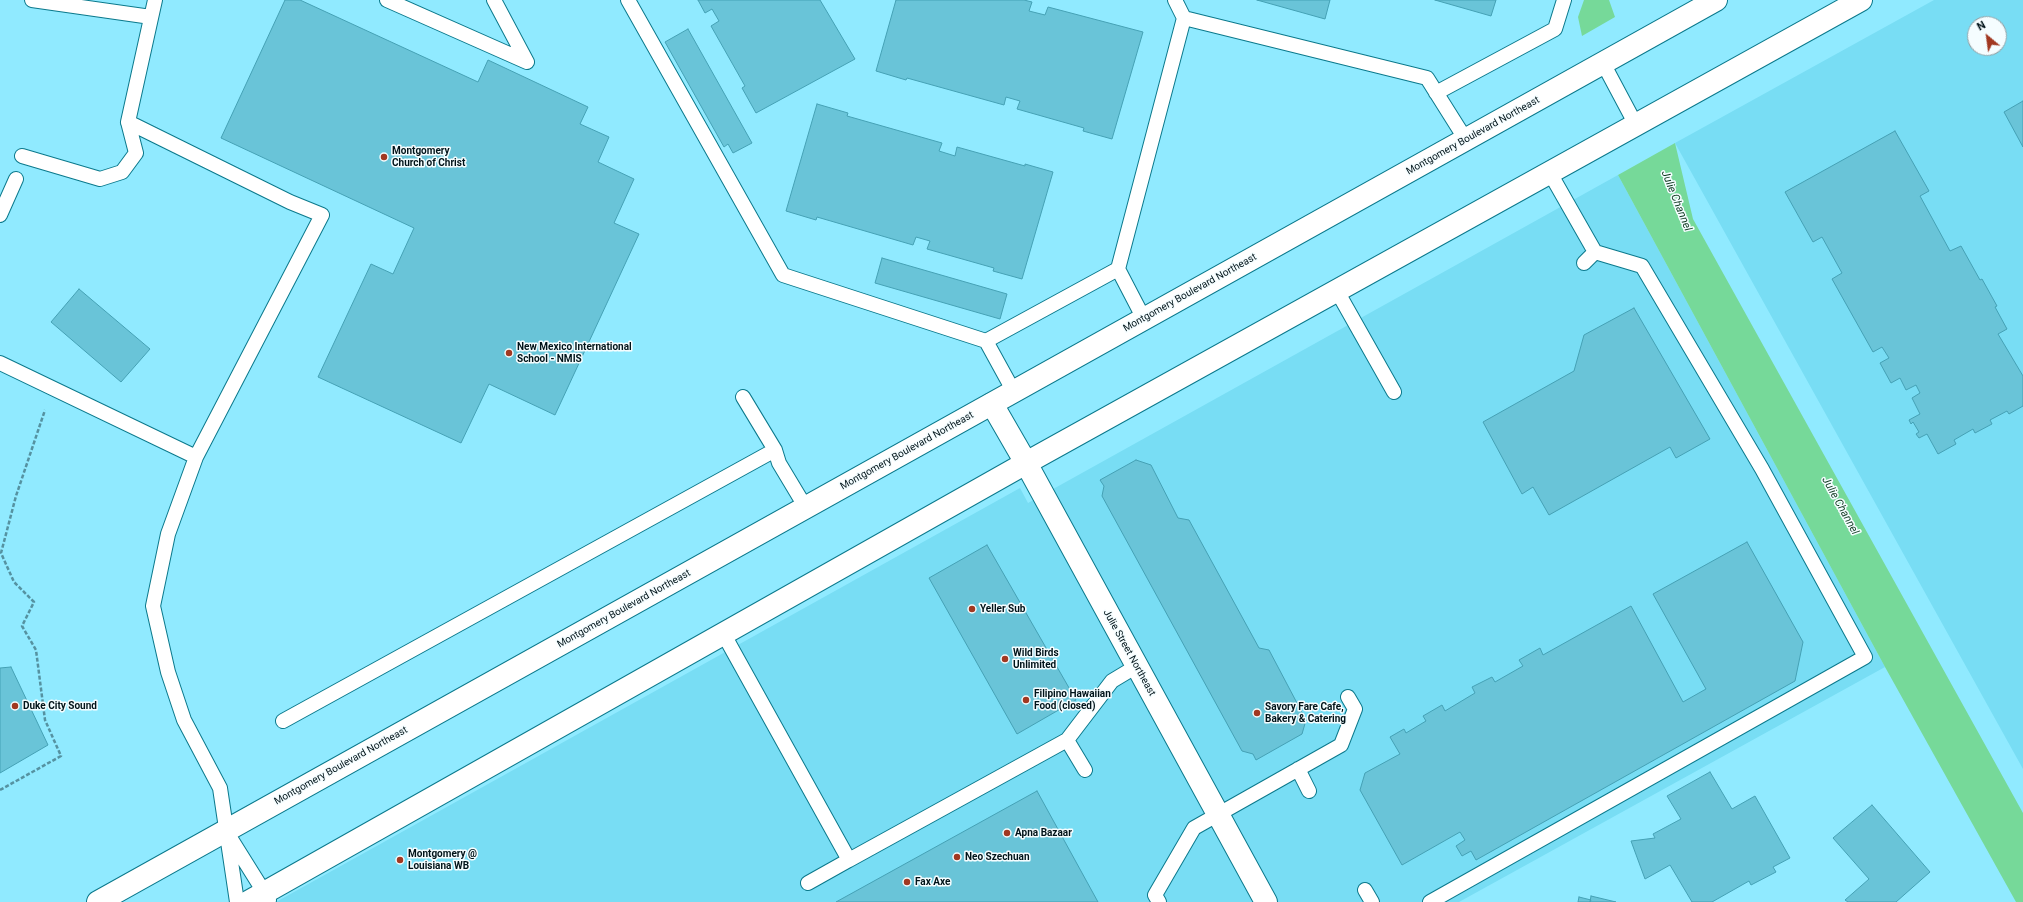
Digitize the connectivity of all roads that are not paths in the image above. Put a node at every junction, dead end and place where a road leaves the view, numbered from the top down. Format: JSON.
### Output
{"nodes":[{"id":1,"x":32,"y":0,"type":"edge"},
{"id":2,"x":155,"y":0,"type":"edge"},
{"id":3,"x":387,"y":0,"type":"edge"},
{"id":4,"x":494,"y":0,"type":"edge"},
{"id":5,"x":628,"y":0,"type":"edge"},
{"id":6,"x":1175,"y":0,"type":"edge"},
{"id":7,"x":1564,"y":0,"type":"edge"},
{"id":8,"x":1716,"y":0,"type":"edge"},
{"id":9,"x":1861,"y":0,"type":"edge"},
{"id":10,"x":151,"y":17,"type":"junction"},
{"id":11,"x":1184,"y":18,"type":"junction"},
{"id":12,"x":1603,"y":63,"type":"junction"},
{"id":13,"x":1436,"y":93,"type":"junction"},
{"id":14,"x":128,"y":122,"type":"junction"},
{"id":15,"x":1636,"y":125,"type":"junction"},
{"id":16,"x":1466,"y":140,"type":"junction"},
{"id":17,"x":22,"y":156,"type":"dead end"},
{"id":18,"x":1550,"y":173,"type":"junction"},
{"id":19,"x":16,"y":179,"type":"dead end"},
{"id":20,"x":0,"y":215,"type":"edge"},
{"id":21,"x":1595,"y":252,"type":"junction"},
{"id":22,"x":1584,"y":263,"type":"dead end"},
{"id":23,"x":1118,"y":269,"type":"junction"},
{"id":24,"x":1337,"y":290,"type":"junction"},
{"id":25,"x":1144,"y":319,"type":"junction"},
{"id":26,"x":986,"y":341,"type":"junction"},
{"id":27,"x":0,"y":363,"type":"edge"},
{"id":28,"x":1014,"y":392,"type":"junction"},
{"id":29,"x":1394,"y":392,"type":"dead end"},
{"id":30,"x":743,"y":397,"type":"dead end"},
{"id":31,"x":992,"y":404,"type":"junction"},
{"id":32,"x":775,"y":450,"type":"junction"},
{"id":33,"x":196,"y":457,"type":"junction"},
{"id":34,"x":1026,"y":462,"type":"junction"},
{"id":35,"x":806,"y":508,"type":"junction"},
{"id":36,"x":724,"y":633,"type":"junction"},
{"id":37,"x":1137,"y":666,"type":"junction"},
{"id":38,"x":1348,"y":697,"type":"dead end"},
{"id":39,"x":284,"y":721,"type":"dead end"},
{"id":40,"x":1068,"y":740,"type":"junction"},
{"id":41,"x":1298,"y":769,"type":"junction"},
{"id":42,"x":1085,"y":770,"type":"dead end"},
{"id":43,"x":1309,"y":791,"type":"dead end"},
{"id":44,"x":1218,"y":814,"type":"junction"},
{"id":45,"x":225,"y":831,"type":"junction"},
{"id":46,"x":849,"y":860,"type":"junction"},
{"id":47,"x":808,"y":883,"type":"dead end"},
{"id":48,"x":261,"y":899,"type":"edge"},
{"id":49,"x":98,"y":902,"type":"edge"},
{"id":50,"x":237,"y":902,"type":"edge"},
{"id":51,"x":1159,"y":902,"type":"edge"},
{"id":52,"x":1266,"y":902,"type":"edge"},
{"id":53,"x":1430,"y":902,"type":"edge"}],
"edges":[{"from":1,"to":10,"type":"lane"},
{"from":2,"to":10,"type":"lane"},
{"from":3,"to":4,"type":"lane"},
{"from":5,"to":26,"type":"lane"},
{"from":6,"to":11,"type":"lane"},
{"from":7,"to":13,"type":"lane"},
{"from":8,"to":12,"type":"main road","name":"Montgomery Boulevard Northeast"},
{"from":9,"to":15,"type":"main road"},
{"from":10,"to":14,"type":"lane"},
{"from":11,"to":13,"type":"lane"},
{"from":11,"to":23,"type":"lane"},
{"from":12,"to":15,"type":"lane"},
{"from":12,"to":16,"type":"main road","name":"Montgomery Boulevard Northeast"},
{"from":13,"to":16,"type":"lane"},
{"from":14,"to":17,"type":"lane"},
{"from":14,"to":33,"type":"lane"},
{"from":15,"to":18,"type":"main road"},
{"from":16,"to":25,"type":"main road","name":"Montgomery Boulevard Northeast"},
{"from":18,"to":21,"type":"lane"},
{"from":18,"to":24,"type":"main road"},
{"from":19,"to":20,"type":"lane"},
{"from":21,"to":22,"type":"lane"},
{"from":21,"to":53,"type":"lane"},
{"from":23,"to":25,"type":"lane"},
{"from":23,"to":26,"type":"lane"},
{"from":24,"to":29,"type":"lane"},
{"from":24,"to":34,"type":"main road"},
{"from":25,"to":28,"type":"main road","name":"Montgomery Boulevard Northeast"},
{"from":26,"to":28,"type":"lane"},
{"from":27,"to":33,"type":"lane"},
{"from":28,"to":31,"type":"main road","name":"Montgomery Boulevard Northeast"},
{"from":30,"to":32,"type":"lane"},
{"from":31,"to":34,"type":"main road","name":"Julie Street Northeast"},
{"from":31,"to":35,"type":"main road","name":"Montgomery Boulevard Northeast"},
{"from":32,"to":35,"type":"lane"},
{"from":32,"to":39,"type":"lane"},
{"from":33,"to":45,"type":"lane"},
{"from":34,"to":36,"type":"main road"},
{"from":34,"to":37,"type":"main road","name":"Julie Street Northeast"},
{"from":35,"to":45,"type":"main road","name":"Montgomery Boulevard Northeast"},
{"from":36,"to":46,"type":"lane"},
{"from":36,"to":48,"type":"main road"},
{"from":37,"to":40,"type":"lane"},
{"from":37,"to":44,"type":"main road","name":"Julie Street Northeast"},
{"from":38,"to":41,"type":"lane"},
{"from":40,"to":42,"type":"lane"},
{"from":40,"to":46,"type":"lane"},
{"from":41,"to":43,"type":"lane"},
{"from":41,"to":44,"type":"lane"},
{"from":44,"to":51,"type":"lane"},
{"from":44,"to":52,"type":"main road","name":"Julie Street Northeast"},
{"from":45,"to":48,"type":"lane"},
{"from":45,"to":49,"type":"main road","name":"Montgomery Boulevard Northeast"},
{"from":45,"to":50,"type":"lane"},
{"from":46,"to":47,"type":"lane"}]}
